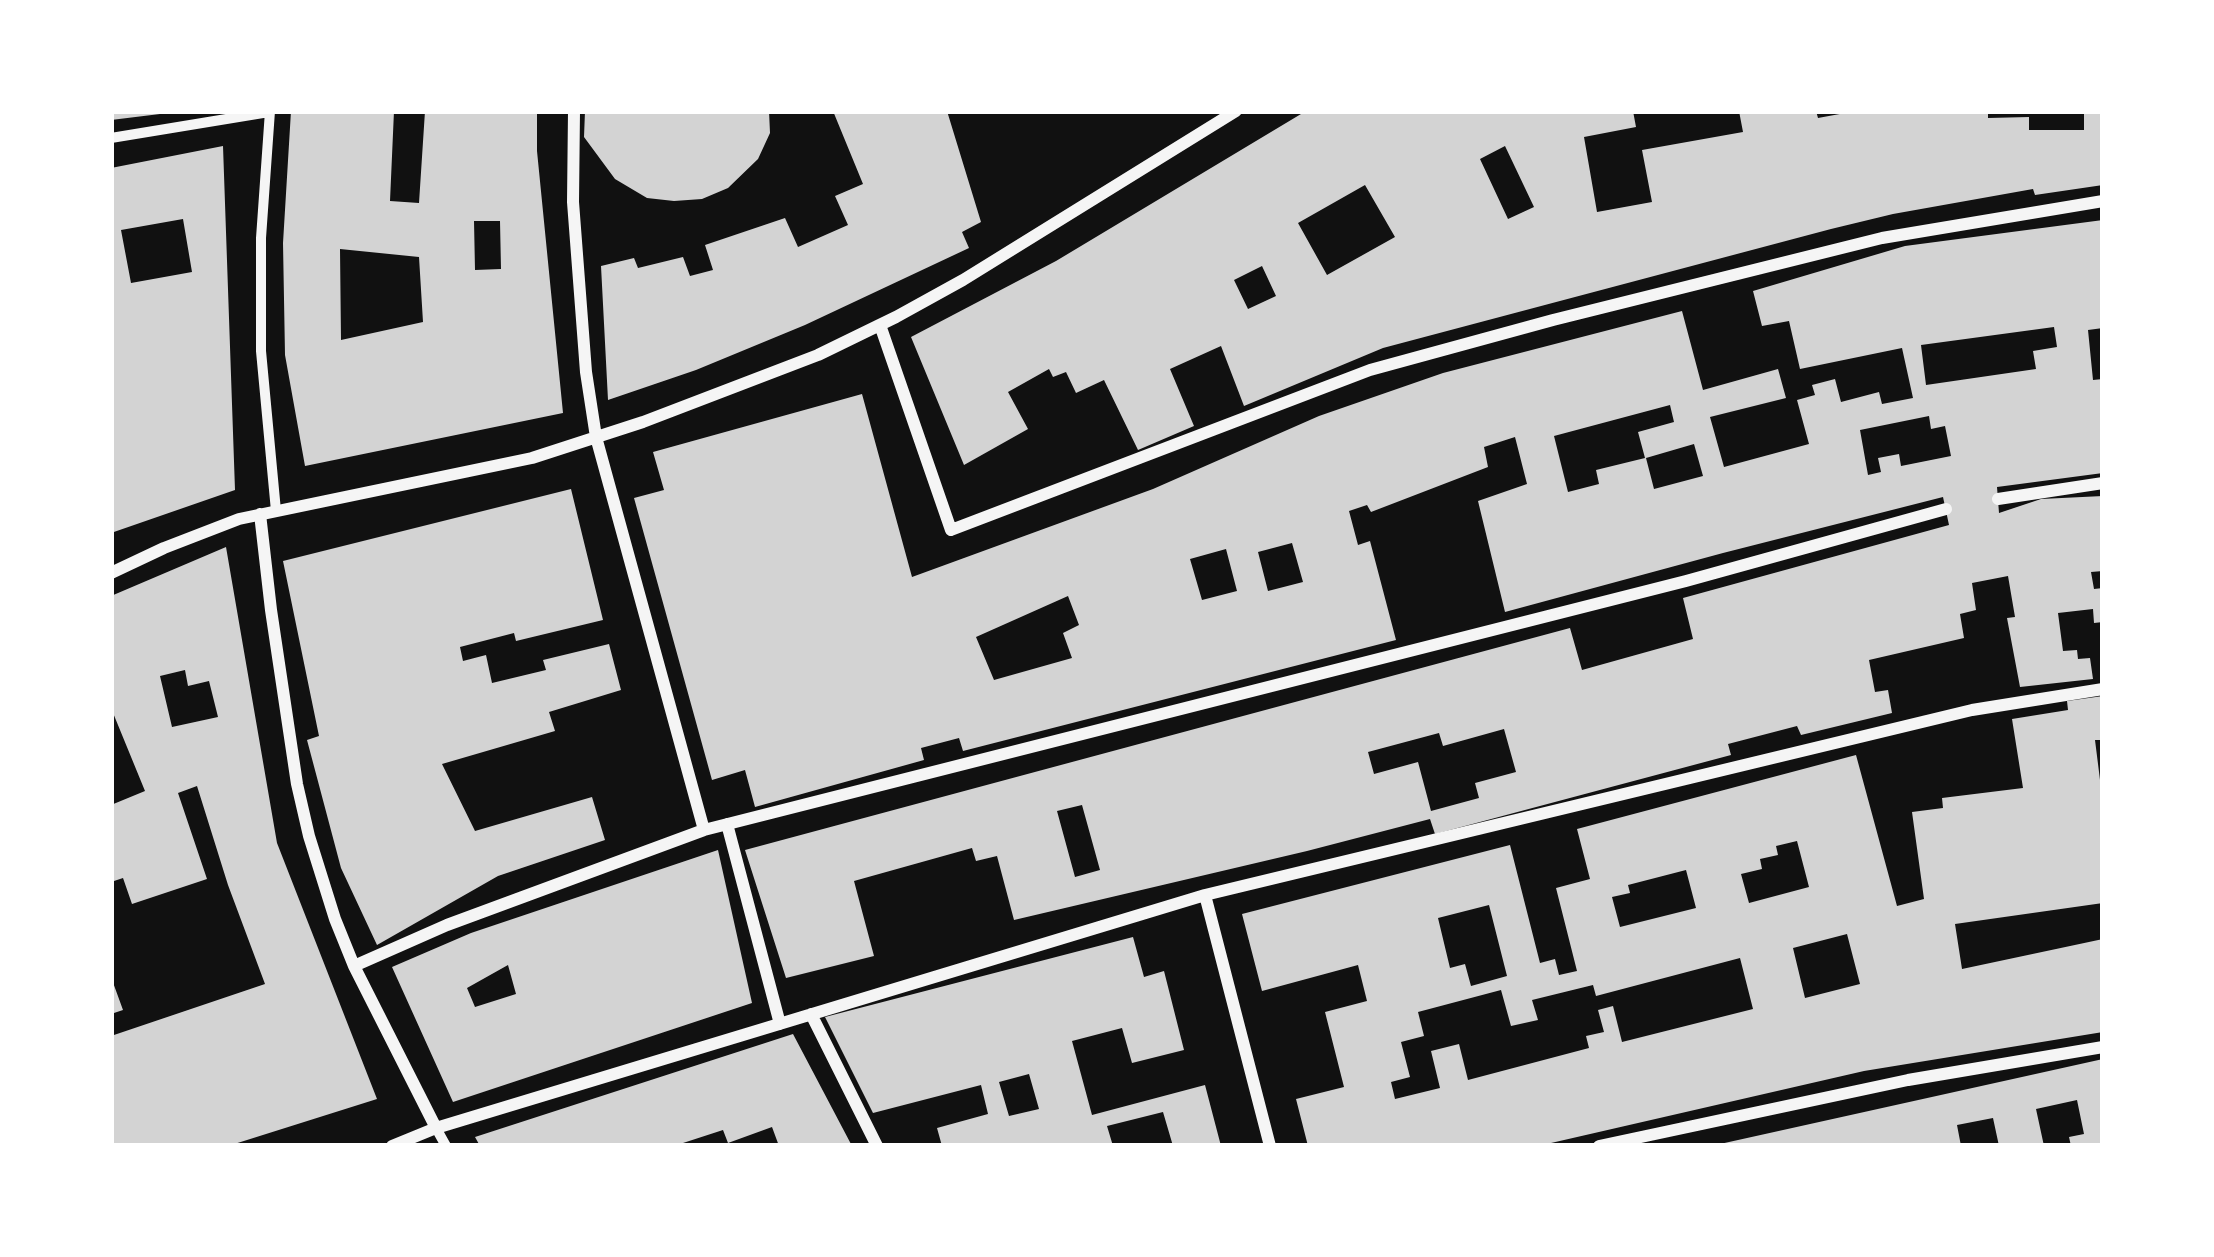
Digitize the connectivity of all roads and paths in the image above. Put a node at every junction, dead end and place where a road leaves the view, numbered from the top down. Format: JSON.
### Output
{"nodes":[{"id":1,"x":269,"y":111,"type":"edge"},
{"id":2,"x":574,"y":111,"type":"edge"},
{"id":3,"x":1236,"y":111,"type":"edge"},
{"id":4,"x":111,"y":138,"type":"edge"},
{"id":5,"x":2103,"y":201,"type":"edge"},
{"id":6,"x":880,"y":325,"type":"junction"},
{"id":7,"x":596,"y":437,"type":"junction"},
{"id":8,"x":2103,"y":483,"type":"edge"},
{"id":9,"x":1998,"y":499,"type":"dead end"},
{"id":10,"x":1946,"y":509,"type":"dead end"},
{"id":11,"x":276,"y":511,"type":"junction"},
{"id":12,"x":260,"y":514,"type":"junction"},
{"id":13,"x":111,"y":573,"type":"edge"},
{"id":14,"x":2103,"y":688,"type":"edge"},
{"id":15,"x":727,"y":824,"type":"junction"},
{"id":16,"x":704,"y":830,"type":"junction"},
{"id":17,"x":1205,"y":895,"type":"junction"},
{"id":18,"x":355,"y":966,"type":"junction"},
{"id":19,"x":811,"y":1014,"type":"junction"},
{"id":20,"x":780,"y":1024,"type":"junction"},
{"id":21,"x":2103,"y":1047,"type":"edge"},
{"id":22,"x":436,"y":1128,"type":"junction"},
{"id":23,"x":392,"y":1146,"type":"edge"},
{"id":24,"x":446,"y":1146,"type":"edge"},
{"id":25,"x":877,"y":1146,"type":"edge"},
{"id":26,"x":1270,"y":1146,"type":"edge"},
{"id":27,"x":1599,"y":1146,"type":"edge"}],
"edges":[{"from":1,"to":4,"type":"street"},
{"from":1,"to":11,"type":"street"},
{"from":2,"to":7,"type":"street"},
{"from":3,"to":6,"type":"street"},
{"from":5,"to":6,"type":"street"},
{"from":6,"to":7,"type":"street"},
{"from":7,"to":11,"type":"street"},
{"from":7,"to":16,"type":"street"},
{"from":8,"to":9,"type":"street"},
{"from":10,"to":15,"type":"street"},
{"from":11,"to":12,"type":"street"},
{"from":12,"to":13,"type":"street"},
{"from":12,"to":18,"type":"street"},
{"from":14,"to":17,"type":"street"},
{"from":15,"to":16,"type":"street"},
{"from":15,"to":20,"type":"street"},
{"from":16,"to":18,"type":"street"},
{"from":17,"to":19,"type":"street"},
{"from":17,"to":26,"type":"street"},
{"from":18,"to":22,"type":"street"},
{"from":19,"to":20,"type":"street"},
{"from":19,"to":25,"type":"street"},
{"from":20,"to":22,"type":"street"},
{"from":21,"to":27,"type":"street"},
{"from":22,"to":23,"type":"street"},
{"from":22,"to":24,"type":"street"}]}
